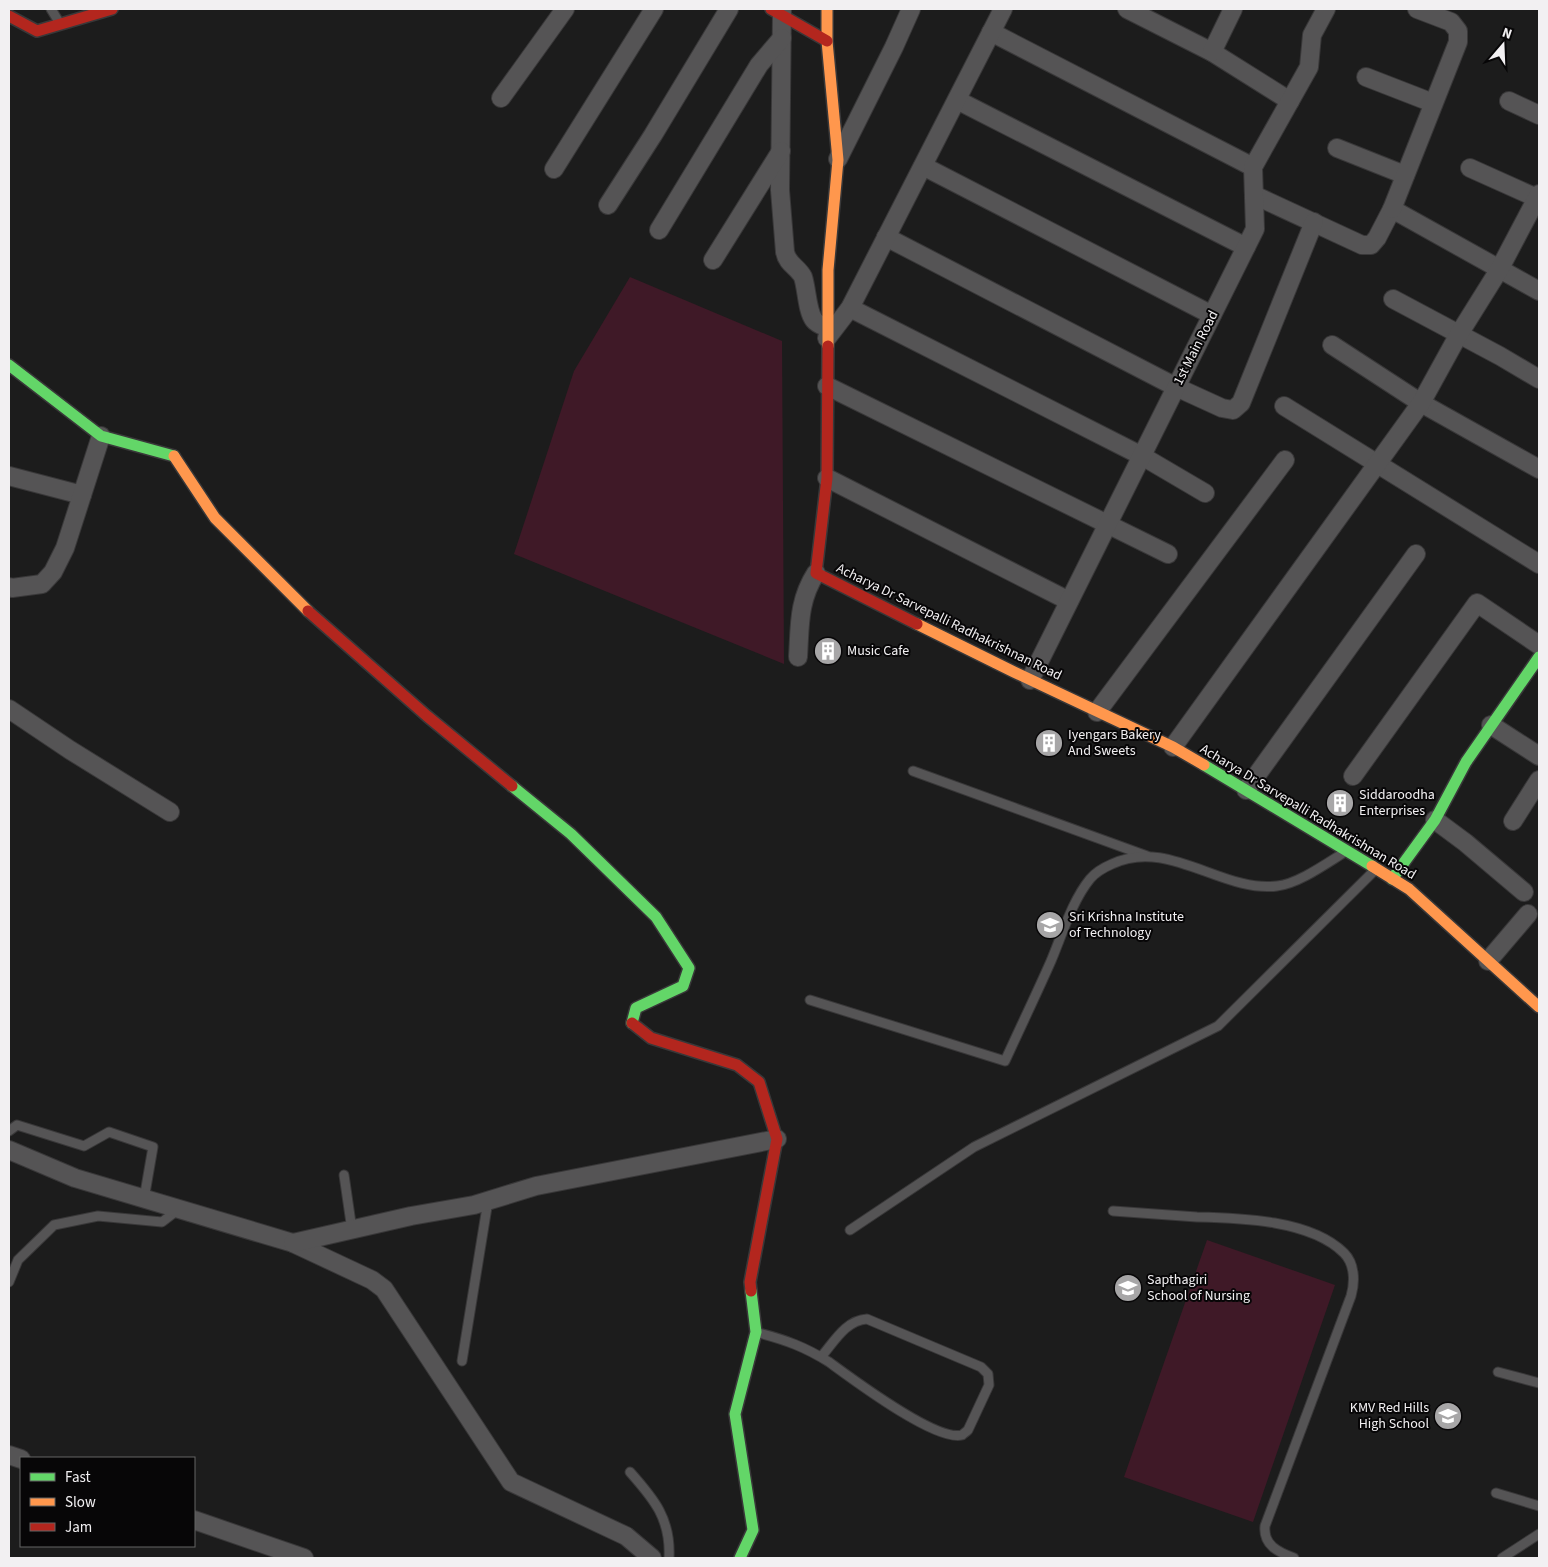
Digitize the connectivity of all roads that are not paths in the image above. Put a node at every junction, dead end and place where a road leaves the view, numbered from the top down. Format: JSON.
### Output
{"nodes":[{"id":1,"x":50,"y":9,"type":"edge"},
{"id":2,"x":112,"y":9,"type":"edge"},
{"id":3,"x":565,"y":9,"type":"edge"},
{"id":4,"x":654,"y":9,"type":"edge"},
{"id":5,"x":728,"y":9,"type":"edge"},
{"id":6,"x":827,"y":9,"type":"edge"},
{"id":7,"x":911,"y":9,"type":"edge"},
{"id":8,"x":1003,"y":9,"type":"edge"},
{"id":9,"x":1127,"y":9,"type":"edge"},
{"id":10,"x":1233,"y":9,"type":"edge"},
{"id":11,"x":1326,"y":9,"type":"edge"},
{"id":12,"x":1417,"y":9,"type":"edge"},
{"id":13,"x":778,"y":11,"type":"edge"},
{"id":14,"x":84,"y":13,"type":"edge"},
{"id":15,"x":9,"y":16,"type":"edge"},
{"id":16,"x":60,"y":24,"type":"junction"},
{"id":17,"x":991,"y":32,"type":"junction"},
{"id":18,"x":782,"y":38,"type":"junction"},
{"id":19,"x":827,"y":41,"type":"junction"},
{"id":20,"x":1212,"y":52,"type":"junction"},
{"id":21,"x":1366,"y":77,"type":"dead end"},
{"id":22,"x":501,"y":98,"type":"dead end"},
{"id":23,"x":956,"y":100,"type":"junction"},
{"id":24,"x":1510,"y":101,"type":"dead end"},
{"id":25,"x":1290,"y":102,"type":"junction"},
{"id":26,"x":1433,"y":103,"type":"junction"},
{"id":27,"x":1539,"y":115,"type":"edge"},
{"id":28,"x":1337,"y":148,"type":"dead end"},
{"id":29,"x":781,"y":151,"type":"junction"},
{"id":30,"x":838,"y":160,"type":"junction"},
{"id":31,"x":923,"y":166,"type":"junction"},
{"id":32,"x":1253,"y":167,"type":"junction"},
{"id":33,"x":1470,"y":168,"type":"dead end"},
{"id":34,"x":554,"y":169,"type":"dead end"},
{"id":35,"x":1405,"y":175,"type":"junction"},
{"id":36,"x":1254,"y":195,"type":"junction"},
{"id":37,"x":1539,"y":197,"type":"edge"},
{"id":38,"x":608,"y":205,"type":"dead end"},
{"id":39,"x":1392,"y":209,"type":"junction"},
{"id":40,"x":1314,"y":222,"type":"junction"},
{"id":41,"x":659,"y":230,"type":"dead end"},
{"id":42,"x":886,"y":237,"type":"junction"},
{"id":43,"x":1246,"y":247,"type":"junction"},
{"id":44,"x":713,"y":260,"type":"dead end"},
{"id":45,"x":1499,"y":270,"type":"junction"},
{"id":46,"x":1539,"y":291,"type":"edge"},
{"id":47,"x":1394,"y":299,"type":"dead end"},
{"id":48,"x":850,"y":308,"type":"junction"},
{"id":49,"x":1212,"y":315,"type":"junction"},
{"id":50,"x":827,"y":333,"type":"junction"},
{"id":51,"x":1459,"y":334,"type":"junction"},
{"id":52,"x":1332,"y":345,"type":"dead end"},
{"id":53,"x":9,"y":365,"type":"edge"},
{"id":54,"x":1539,"y":379,"type":"edge"},
{"id":55,"x":827,"y":386,"type":"junction"},
{"id":56,"x":1176,"y":387,"type":"junction"},
{"id":57,"x":1421,"y":402,"type":"junction"},
{"id":58,"x":1284,"y":406,"type":"dead end"},
{"id":59,"x":102,"y":436,"type":"junction"},
{"id":60,"x":1142,"y":456,"type":"junction"},
{"id":61,"x":1285,"y":460,"type":"dead end"},
{"id":62,"x":1377,"y":464,"type":"junction"},
{"id":63,"x":1539,"y":469,"type":"edge"},
{"id":64,"x":9,"y":476,"type":"edge"},
{"id":65,"x":827,"y":478,"type":"junction"},
{"id":66,"x":1205,"y":492,"type":"dead end"},
{"id":67,"x":82,"y":495,"type":"junction"},
{"id":68,"x":1107,"y":526,"type":"junction"},
{"id":69,"x":1168,"y":554,"type":"dead end"},
{"id":70,"x":1416,"y":554,"type":"dead end"},
{"id":71,"x":1539,"y":564,"type":"edge"},
{"id":72,"x":816,"y":573,"type":"junction"},
{"id":73,"x":9,"y":587,"type":"edge"},
{"id":74,"x":1070,"y":601,"type":"junction"},
{"id":75,"x":1539,"y":644,"type":"edge"},
{"id":76,"x":798,"y":657,"type":"dead end"},
{"id":77,"x":1539,"y":657,"type":"edge"},
{"id":78,"x":1030,"y":680,"type":"junction"},
{"id":79,"x":9,"y":709,"type":"edge"},
{"id":80,"x":1096,"y":712,"type":"junction"},
{"id":81,"x":1491,"y":725,"type":"junction"},
{"id":82,"x":1173,"y":747,"type":"junction"},
{"id":83,"x":1539,"y":756,"type":"edge"},
{"id":84,"x":913,"y":771,"type":"dead end"},
{"id":85,"x":1353,"y":776,"type":"dead end"},
{"id":86,"x":1539,"y":780,"type":"edge"},
{"id":87,"x":1246,"y":790,"type":"junction"},
{"id":88,"x":170,"y":812,"type":"dead end"},
{"id":89,"x":1435,"y":820,"type":"junction"},
{"id":90,"x":1513,"y":821,"type":"dead end"},
{"id":91,"x":1347,"y":851,"type":"junction"},
{"id":92,"x":1152,"y":858,"type":"junction"},
{"id":93,"x":1376,"y":869,"type":"junction"},
{"id":94,"x":1392,"y":879,"type":"junction"},
{"id":95,"x":1524,"y":892,"type":"dead end"},
{"id":96,"x":1528,"y":914,"type":"dead end"},
{"id":97,"x":1488,"y":961,"type":"junction"},
{"id":98,"x":810,"y":1000,"type":"dead end"},
{"id":99,"x":1539,"y":1005,"type":"edge"},
{"id":100,"x":9,"y":1131,"type":"edge"},
{"id":101,"x":778,"y":1139,"type":"junction"},
{"id":102,"x":9,"y":1150,"type":"edge"},
{"id":103,"x":344,"y":1175,"type":"dead end"},
{"id":104,"x":144,"y":1198,"type":"junction"},
{"id":105,"x":488,"y":1201,"type":"junction"},
{"id":106,"x":179,"y":1209,"type":"junction"},
{"id":107,"x":1113,"y":1211,"type":"dead end"},
{"id":108,"x":352,"y":1230,"type":"junction"},
{"id":109,"x":850,"y":1230,"type":"dead end"},
{"id":110,"x":293,"y":1243,"type":"junction"},
{"id":111,"x":9,"y":1282,"type":"edge"},
{"id":112,"x":756,"y":1332,"type":"junction"},
{"id":113,"x":821,"y":1357,"type":"junction"},
{"id":114,"x":462,"y":1361,"type":"dead end"},
{"id":115,"x":1498,"y":1372,"type":"dead end"},
{"id":116,"x":1539,"y":1382,"type":"edge"},
{"id":117,"x":630,"y":1472,"type":"dead end"},
{"id":118,"x":1496,"y":1493,"type":"dead end"},
{"id":119,"x":1539,"y":1506,"type":"edge"},
{"id":120,"x":195,"y":1520,"type":"edge"},
{"id":121,"x":1539,"y":1534,"type":"edge"},
{"id":122,"x":304,"y":1558,"type":"edge"},
{"id":123,"x":652,"y":1558,"type":"edge"},
{"id":124,"x":670,"y":1558,"type":"edge"},
{"id":125,"x":740,"y":1558,"type":"edge"},
{"id":126,"x":1294,"y":1558,"type":"edge"},
{"id":127,"x":1502,"y":1558,"type":"edge"}],
"edges":[{"from":1,"to":16,"type":"lane"},
{"from":2,"to":14,"type":"street"},
{"from":3,"to":22,"type":"street"},
{"from":4,"to":34,"type":"street"},
{"from":5,"to":38,"type":"street"},
{"from":6,"to":19,"type":"street","name":"Acharya Dr Sarvepalli Radhakrishnan Road"},
{"from":7,"to":30,"type":"street"},
{"from":8,"to":17,"type":"street"},
{"from":9,"to":20,"type":"street"},
{"from":10,"to":20,"type":"street"},
{"from":11,"to":25,"type":"street"},
{"from":12,"to":26,"type":"street"},
{"from":13,"to":18,"type":"street"},
{"from":13,"to":19,"type":"street"},
{"from":14,"to":16,"type":"street"},
{"from":15,"to":16,"type":"street"},
{"from":17,"to":23,"type":"street"},
{"from":17,"to":32,"type":"street"},
{"from":18,"to":29,"type":"street"},
{"from":18,"to":41,"type":"street"},
{"from":19,"to":30,"type":"street","name":"Acharya Dr Sarvepalli Radhakrishnan Road"},
{"from":20,"to":25,"type":"street"},
{"from":21,"to":26,"type":"street"},
{"from":23,"to":31,"type":"street"},
{"from":23,"to":43,"type":"street"},
{"from":24,"to":27,"type":"street"},
{"from":25,"to":32,"type":"street"},
{"from":26,"to":35,"type":"street"},
{"from":28,"to":35,"type":"street"},
{"from":29,"to":44,"type":"street"},
{"from":29,"to":50,"type":"street"},
{"from":30,"to":50,"type":"street","name":"Acharya Dr Sarvepalli Radhakrishnan Road"},
{"from":31,"to":42,"type":"street"},
{"from":31,"to":49,"type":"street"},
{"from":32,"to":36,"type":"street","name":"1st Main Road"},
{"from":33,"to":37,"type":"street"},
{"from":35,"to":39,"type":"street"},
{"from":36,"to":40,"type":"street"},
{"from":36,"to":43,"type":"street","name":"1st Main Road"},
{"from":37,"to":45,"type":"street"},
{"from":39,"to":40,"type":"street"},
{"from":39,"to":45,"type":"street"},
{"from":40,"to":56,"type":"street"},
{"from":42,"to":48,"type":"street"},
{"from":42,"to":56,"type":"street"},
{"from":43,"to":49,"type":"street","name":"1st Main Road"},
{"from":45,"to":46,"type":"street"},
{"from":45,"to":51,"type":"street"},
{"from":47,"to":51,"type":"street"},
{"from":48,"to":50,"type":"street"},
{"from":48,"to":60,"type":"street"},
{"from":49,"to":56,"type":"street","name":"1st Main Road"},
{"from":50,"to":55,"type":"street","name":"Acharya Dr Sarvepalli Radhakrishnan Road"},
{"from":51,"to":54,"type":"street"},
{"from":51,"to":57,"type":"street"},
{"from":52,"to":57,"type":"street"},
{"from":53,"to":59,"type":"street"},
{"from":55,"to":65,"type":"street","name":"Acharya Dr Sarvepalli Radhakrishnan Road"},
{"from":55,"to":68,"type":"street"},
{"from":56,"to":60,"type":"street","name":"1st Main Road"},
{"from":57,"to":62,"type":"street"},
{"from":57,"to":63,"type":"street"},
{"from":58,"to":62,"type":"street"},
{"from":59,"to":67,"type":"street"},
{"from":59,"to":101,"type":"street"},
{"from":60,"to":66,"type":"street"},
{"from":60,"to":68,"type":"street","name":"1st Main Road"},
{"from":61,"to":80,"type":"street"},
{"from":62,"to":71,"type":"street"},
{"from":62,"to":82,"type":"street"},
{"from":64,"to":67,"type":"street"},
{"from":65,"to":72,"type":"street","name":"Acharya Dr Sarvepalli Radhakrishnan Road"},
{"from":65,"to":74,"type":"street"},
{"from":67,"to":73,"type":"street"},
{"from":68,"to":69,"type":"street"},
{"from":68,"to":74,"type":"street","name":"1st Main Road"},
{"from":70,"to":87,"type":"street"},
{"from":72,"to":76,"type":"street"},
{"from":72,"to":78,"type":"street","name":"Acharya Dr Sarvepalli Radhakrishnan Road"},
{"from":74,"to":78,"type":"street","name":"1st Main Road"},
{"from":75,"to":85,"type":"street"},
{"from":77,"to":81,"type":"street"},
{"from":78,"to":80,"type":"street","name":"Acharya Dr Sarvepalli Radhakrishnan Road"},
{"from":79,"to":88,"type":"street"},
{"from":80,"to":82,"type":"street","name":"Acharya Dr Sarvepalli Radhakrishnan Road"},
{"from":81,"to":83,"type":"street"},
{"from":81,"to":89,"type":"street"},
{"from":82,"to":87,"type":"street","name":"Acharya Dr Sarvepalli Radhakrishnan Road"},
{"from":84,"to":92,"type":"lane"},
{"from":86,"to":90,"type":"street"},
{"from":87,"to":91,"type":"street","name":"Acharya Dr Sarvepalli Radhakrishnan Road"},
{"from":89,"to":94,"type":"street"},
{"from":89,"to":95,"type":"street"},
{"from":91,"to":92,"type":"lane"},
{"from":91,"to":93,"type":"street","name":"Acharya Dr Sarvepalli Radhakrishnan Road"},
{"from":92,"to":98,"type":"lane"},
{"from":93,"to":94,"type":"street","name":"Acharya Dr Sarvepalli Radhakrishnan Road"},
{"from":93,"to":109,"type":"lane"},
{"from":94,"to":97,"type":"street","name":"Acharya Dr Sarvepalli Radhakrishnan Road"},
{"from":96,"to":97,"type":"street"},
{"from":97,"to":99,"type":"street","name":"Acharya Dr Sarvepalli Radhakrishnan Road"},
{"from":100,"to":104,"type":"lane"},
{"from":101,"to":105,"type":"street"},
{"from":101,"to":112,"type":"street"},
{"from":102,"to":104,"type":"street"},
{"from":103,"to":108,"type":"lane"},
{"from":104,"to":106,"type":"street"},
{"from":105,"to":108,"type":"street"},
{"from":105,"to":114,"type":"lane"},
{"from":106,"to":110,"type":"street"},
{"from":106,"to":111,"type":"lane"},
{"from":107,"to":126,"type":"lane"},
{"from":108,"to":110,"type":"street"},
{"from":110,"to":123,"type":"street"},
{"from":112,"to":113,"type":"lane"},
{"from":112,"to":125,"type":"street"},
{"from":113,"to":113,"type":"lane"},
{"from":115,"to":116,"type":"lane"},
{"from":117,"to":124,"type":"lane"},
{"from":118,"to":119,"type":"lane"},
{"from":120,"to":122,"type":"street"},
{"from":121,"to":127,"type":"lane"}]}
